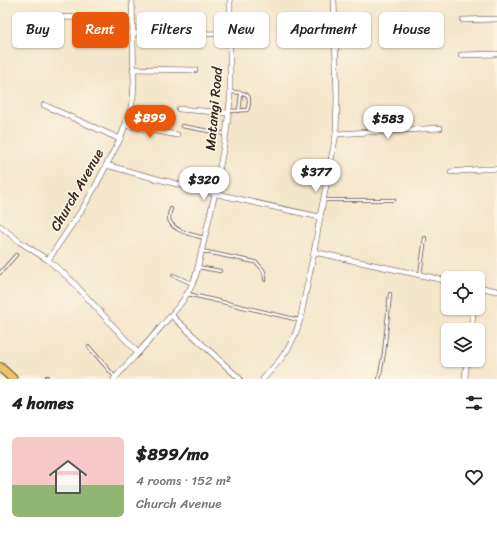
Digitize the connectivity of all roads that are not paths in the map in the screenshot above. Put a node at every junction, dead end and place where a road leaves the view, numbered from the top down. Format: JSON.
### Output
{"nodes":[{"id":1,"x":132,"y":0,"type":"edge"},
{"id":2,"x":230,"y":0,"type":"edge"},
{"id":3,"x":334,"y":0,"type":"edge"},
{"id":4,"x":230,"y":12,"type":"edge"},
{"id":5,"x":64,"y":17,"type":"edge"},
{"id":6,"x":132,"y":18,"type":"junction"},
{"id":7,"x":497,"y":19,"type":"edge"},
{"id":8,"x":463,"y":20,"type":"dead end"},
{"id":9,"x":133,"y":33,"type":"junction"},
{"id":10,"x":214,"y":34,"type":"edge"},
{"id":11,"x":230,"y":48,"type":"edge"},
{"id":12,"x":497,"y":54,"type":"edge"},
{"id":13,"x":461,"y":55,"type":"dead end"},
{"id":14,"x":133,"y":69,"type":"junction"},
{"id":15,"x":194,"y":70,"type":"dead end"},
{"id":16,"x":230,"y":92,"type":"junction"},
{"id":17,"x":241,"y":94,"type":"junction"},
{"id":18,"x":44,"y":105,"type":"dead end"},
{"id":19,"x":179,"y":109,"type":"dead end"},
{"id":20,"x":239,"y":111,"type":"junction"},
{"id":21,"x":228,"y":112,"type":"junction"},
{"id":22,"x":126,"y":125,"type":"junction"},
{"id":23,"x":182,"y":126,"type":"dead end"},
{"id":24,"x":440,"y":128,"type":"dead end"},
{"id":25,"x":226,"y":134,"type":"junction"},
{"id":26,"x":336,"y":134,"type":"junction"},
{"id":27,"x":176,"y":135,"type":"dead end"},
{"id":28,"x":120,"y":139,"type":"junction"},
{"id":29,"x":106,"y":165,"type":"junction"},
{"id":30,"x":497,"y":169,"type":"edge"},
{"id":31,"x":451,"y":172,"type":"dead end"},
{"id":32,"x":215,"y":193,"type":"junction"},
{"id":33,"x":323,"y":200,"type":"junction"},
{"id":34,"x":394,"y":200,"type":"dead end"},
{"id":35,"x":171,"y":208,"type":"dead end"},
{"id":36,"x":320,"y":217,"type":"junction"},
{"id":37,"x":0,"y":226,"type":"edge"},
{"id":38,"x":205,"y":238,"type":"junction"},
{"id":39,"x":425,"y":238,"type":"dead end"},
{"id":40,"x":202,"y":251,"type":"junction"},
{"id":41,"x":314,"y":252,"type":"junction"},
{"id":42,"x":16,"y":255,"type":"dead end"},
{"id":43,"x":48,"y":260,"type":"junction"},
{"id":44,"x":198,"y":267,"type":"junction"},
{"id":45,"x":220,"y":271,"type":"dead end"},
{"id":46,"x":0,"y":273,"type":"edge"},
{"id":47,"x":173,"y":276,"type":"dead end"},
{"id":48,"x":420,"y":276,"type":"junction"},
{"id":49,"x":265,"y":280,"type":"dead end"},
{"id":50,"x":441,"y":280,"type":"edge"},
{"id":51,"x":193,"y":284,"type":"junction"},
{"id":52,"x":485,"y":288,"type":"edge"},
{"id":53,"x":497,"y":291,"type":"edge"},
{"id":54,"x":188,"y":294,"type":"junction"},
{"id":55,"x":390,"y":294,"type":"dead end"},
{"id":56,"x":171,"y":315,"type":"junction"},
{"id":57,"x":300,"y":320,"type":"junction"},
{"id":58,"x":89,"y":347,"type":"dead end"},
{"id":59,"x":138,"y":353,"type":"junction"},
{"id":60,"x":466,"y":367,"type":"edge"},
{"id":61,"x":0,"y":368,"type":"edge"},
{"id":62,"x":114,"y":378,"type":"edge"},
{"id":63,"x":464,"y":378,"type":"dead end"},
{"id":64,"x":13,"y":379,"type":"edge"},
{"id":65,"x":240,"y":379,"type":"edge"},
{"id":66,"x":263,"y":379,"type":"edge"},
{"id":67,"x":379,"y":379,"type":"edge"}],
"edges":[{"from":1,"to":6,"type":"street","name":"Church Avenue"},
{"from":2,"to":4,"type":"street","name":"Matangi Road"},
{"from":3,"to":26,"type":"street"},
{"from":5,"to":6,"type":"street"},
{"from":6,"to":9,"type":"street","name":"Church Avenue"},
{"from":7,"to":8,"type":"street"},
{"from":9,"to":10,"type":"street"},
{"from":9,"to":14,"type":"street","name":"Church Avenue"},
{"from":11,"to":16,"type":"street","name":"Matangi Road"},
{"from":12,"to":13,"type":"street"},
{"from":14,"to":15,"type":"street"},
{"from":14,"to":22,"type":"street","name":"Church Avenue"},
{"from":16,"to":17,"type":"lane"},
{"from":16,"to":21,"type":"street","name":"Matangi Road"},
{"from":17,"to":20,"type":"lane"},
{"from":17,"to":20,"type":"lane"},
{"from":18,"to":28,"type":"street"},
{"from":19,"to":21,"type":"street"},
{"from":20,"to":21,"type":"lane"},
{"from":21,"to":25,"type":"street","name":"Matangi Road"},
{"from":22,"to":27,"type":"street"},
{"from":22,"to":28,"type":"street","name":"Church Avenue"},
{"from":23,"to":25,"type":"lane"},
{"from":24,"to":26,"type":"street"},
{"from":25,"to":32,"type":"street","name":"Matangi Road"},
{"from":26,"to":33,"type":"street"},
{"from":28,"to":29,"type":"street","name":"Church Avenue"},
{"from":29,"to":32,"type":"street"},
{"from":29,"to":43,"type":"street","name":"Church Avenue"},
{"from":30,"to":31,"type":"street"},
{"from":32,"to":36,"type":"street"},
{"from":32,"to":38,"type":"street","name":"Matangi Road"},
{"from":33,"to":34,"type":"lane"},
{"from":33,"to":36,"type":"street"},
{"from":35,"to":38,"type":"lane"},
{"from":36,"to":41,"type":"street"},
{"from":37,"to":43,"type":"street"},
{"from":38,"to":40,"type":"street","name":"Matangi Road"},
{"from":39,"to":48,"type":"lane"},
{"from":40,"to":44,"type":"street","name":"Matangi Road"},
{"from":40,"to":49,"type":"lane"},
{"from":41,"to":48,"type":"street"},
{"from":41,"to":57,"type":"street"},
{"from":42,"to":46,"type":"lane"},
{"from":43,"to":59,"type":"street"},
{"from":44,"to":45,"type":"lane"},
{"from":44,"to":51,"type":"street","name":"Matangi Road"},
{"from":47,"to":51,"type":"lane"},
{"from":48,"to":50,"type":"street"},
{"from":51,"to":54,"type":"street","name":"Matangi Road"},
{"from":52,"to":53,"type":"street"},
{"from":54,"to":56,"type":"street","name":"Matangi Road"},
{"from":54,"to":57,"type":"lane"},
{"from":55,"to":67,"type":"lane"},
{"from":56,"to":59,"type":"street","name":"Matangi Road"},
{"from":56,"to":65,"type":"street"},
{"from":57,"to":66,"type":"street"},
{"from":58,"to":62,"type":"lane"},
{"from":59,"to":62,"type":"street","name":"Matangi Road"},
{"from":60,"to":63,"type":"street"},
{"from":61,"to":64,"type":"main road"}]}
